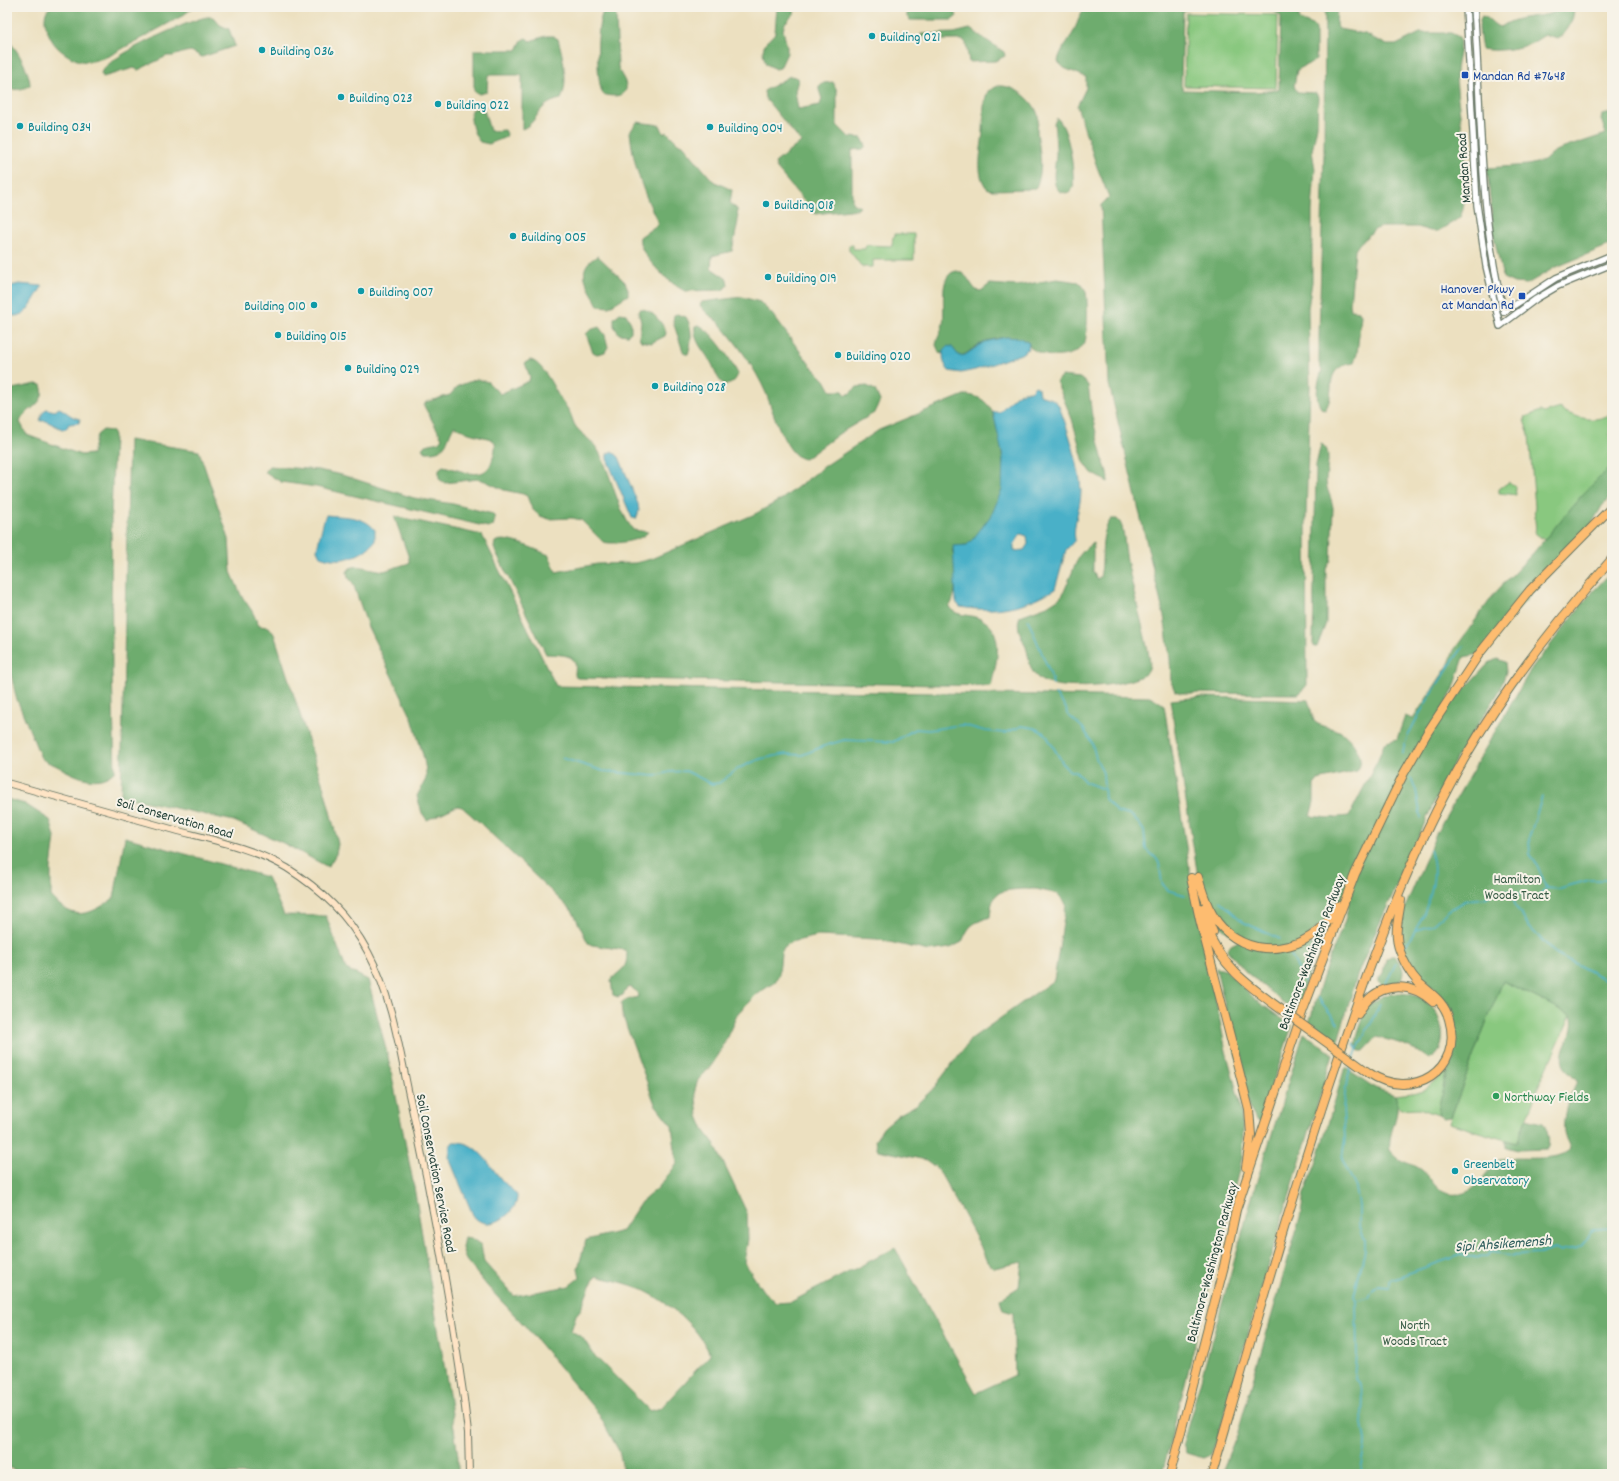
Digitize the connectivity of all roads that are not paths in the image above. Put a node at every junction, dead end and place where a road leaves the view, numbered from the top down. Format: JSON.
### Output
{"nodes":[{"id":1,"x":1466,"y":7,"type":"edge"},
{"id":2,"x":1474,"y":7,"type":"edge"},
{"id":3,"x":1612,"y":255,"type":"edge"},
{"id":4,"x":1612,"y":264,"type":"edge"},
{"id":5,"x":1612,"y":508,"type":"edge"},
{"id":6,"x":1612,"y":559,"type":"edge"},
{"id":7,"x":7,"y":783,"type":"edge"},
{"id":8,"x":1355,"y":874,"type":"junction"},
{"id":9,"x":1194,"y":878,"type":"junction"},
{"id":10,"x":1403,"y":887,"type":"junction"},
{"id":11,"x":326,"y":896,"type":"joint"},
{"id":12,"x":1344,"y":1041,"type":"junction"},
{"id":13,"x":1395,"y":1084,"type":"junction"},
{"id":14,"x":1236,"y":1210,"type":"junction"},
{"id":15,"x":469,"y":1474,"type":"edge"},
{"id":16,"x":1170,"y":1474,"type":"edge"},
{"id":17,"x":1212,"y":1474,"type":"edge"}],
"edges":[{"from":1,"to":4,"type":"street","name":"Mandan Road"},
{"from":2,"to":3,"type":"street","name":"Mandan Road"},
{"from":5,"to":8,"type":"highway","name":"Baltimore-Washington Parkway"},
{"from":6,"to":10,"type":"highway"},
{"from":7,"to":11,"type":"main road","name":"Soil Conservation Road"},
{"from":8,"to":9,"type":"highway"},
{"from":8,"to":14,"type":"highway","name":"Baltimore-Washington Parkway"},
{"from":9,"to":13,"type":"highway","bridge":true},
{"from":9,"to":14,"type":"highway"},
{"from":10,"to":12,"type":"highway"},
{"from":10,"to":13,"type":"highway"},
{"from":11,"to":15,"type":"main road","name":"Soil Conservation Service Road"},
{"from":12,"to":13,"type":"highway"},
{"from":12,"to":17,"type":"highway"},
{"from":14,"to":16,"type":"highway","name":"Baltimore-Washington Parkway"}]}
